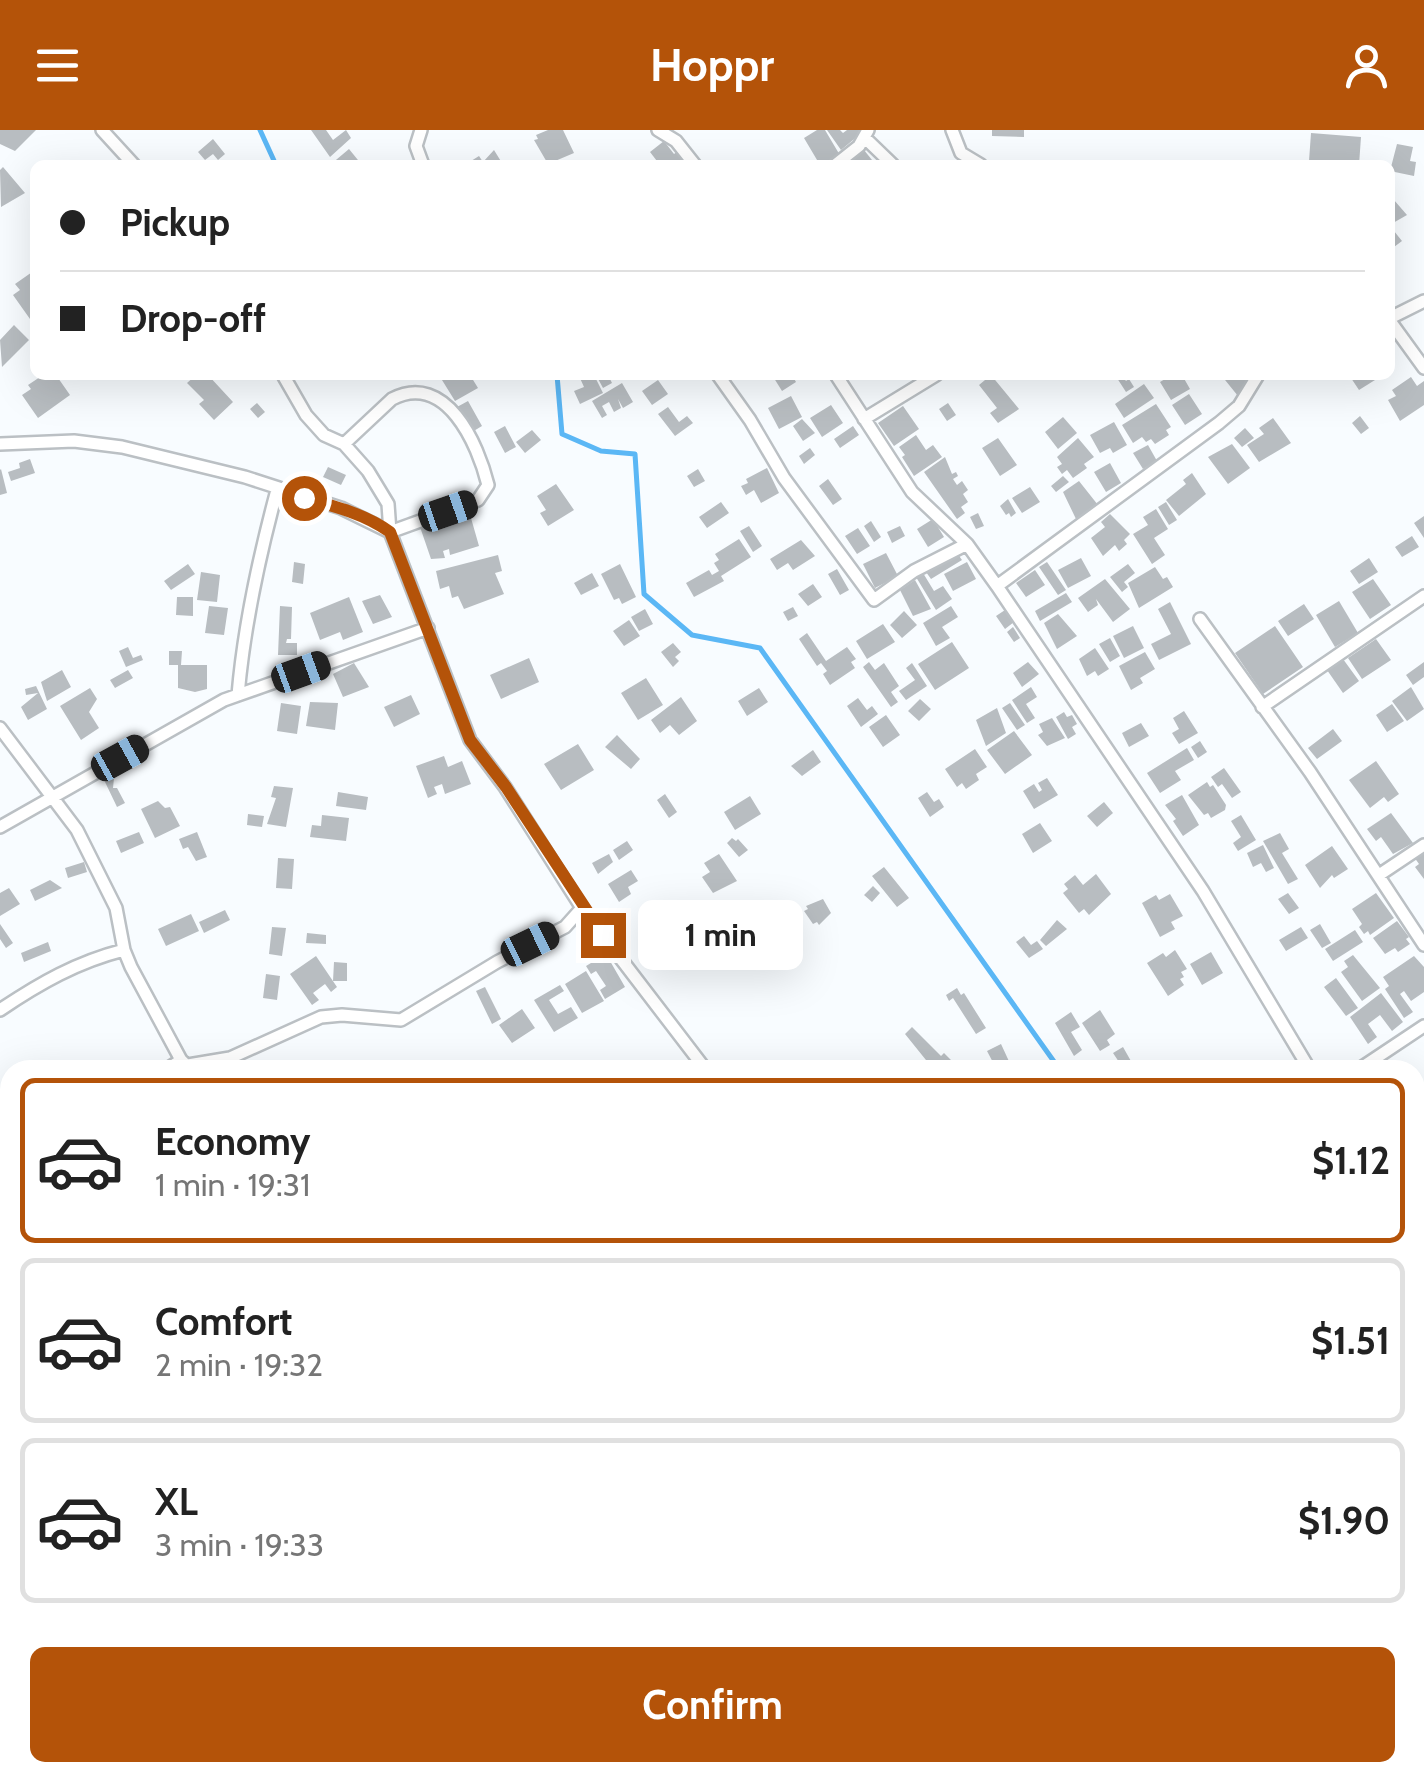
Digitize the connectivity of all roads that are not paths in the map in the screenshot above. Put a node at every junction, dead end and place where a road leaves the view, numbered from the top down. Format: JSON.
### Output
{"nodes":[{"id":1,"x":102,"y":130,"type":"edge"},
{"id":2,"x":421,"y":130,"type":"edge"},
{"id":3,"x":658,"y":130,"type":"edge"},
{"id":4,"x":952,"y":130,"type":"edge"},
{"id":5,"x":866,"y":134,"type":"edge"},
{"id":6,"x":129,"y":160,"type":"edge"},
{"id":7,"x":421,"y":160,"type":"edge"},
{"id":8,"x":691,"y":160,"type":"edge"},
{"id":9,"x":840,"y":160,"type":"edge"},
{"id":10,"x":889,"y":160,"type":"edge"},
{"id":11,"x":972,"y":160,"type":"edge"},
{"id":12,"x":1424,"y":300,"type":"edge"},
{"id":13,"x":1395,"y":317,"type":"edge"},
{"id":14,"x":1395,"y":327,"type":"edge"},
{"id":15,"x":1424,"y":368,"type":"edge"},
{"id":16,"x":286,"y":380,"type":"edge"},
{"id":17,"x":722,"y":380,"type":"edge"},
{"id":18,"x":839,"y":380,"type":"edge"},
{"id":19,"x":928,"y":380,"type":"edge"},
{"id":20,"x":1255,"y":380,"type":"edge"},
{"id":21,"x":864,"y":419,"type":"junction"},
{"id":22,"x":0,"y":444,"type":"edge"},
{"id":23,"x":344,"y":444,"type":"junction"},
{"id":24,"x":277,"y":490,"type":"junction"},
{"id":25,"x":390,"y":532,"type":"junction"},
{"id":26,"x":967,"y":544,"type":"junction"},
{"id":27,"x":997,"y":586,"type":"junction"},
{"id":28,"x":1424,"y":596,"type":"edge"},
{"id":29,"x":1200,"y":619,"type":"dead end"},
{"id":30,"x":428,"y":628,"type":"junction"},
{"id":31,"x":238,"y":695,"type":"junction"},
{"id":32,"x":1262,"y":707,"type":"junction"},
{"id":33,"x":0,"y":728,"type":"edge"},
{"id":34,"x":51,"y":796,"type":"junction"},
{"id":35,"x":0,"y":826,"type":"edge"},
{"id":36,"x":1424,"y":844,"type":"edge"},
{"id":37,"x":1379,"y":876,"type":"junction"},
{"id":38,"x":582,"y":908,"type":"junction"},
{"id":39,"x":1424,"y":946,"type":"edge"},
{"id":40,"x":124,"y":950,"type":"junction"},
{"id":41,"x":0,"y":1010,"type":"edge"},
{"id":42,"x":1424,"y":1026,"type":"edge"},
{"id":43,"x":183,"y":1060,"type":"edge"},
{"id":44,"x":217,"y":1060,"type":"edge"},
{"id":45,"x":698,"y":1060,"type":"edge"},
{"id":46,"x":1304,"y":1060,"type":"edge"},
{"id":47,"x":1373,"y":1060,"type":"edge"}],
"edges":[{"from":1,"to":6,"type":"street"},
{"from":2,"to":7,"type":"street"},
{"from":3,"to":8,"type":"street"},
{"from":4,"to":11,"type":"street"},
{"from":5,"to":9,"type":"street"},
{"from":5,"to":10,"type":"street"},
{"from":12,"to":13,"type":"street"},
{"from":14,"to":15,"type":"street"},
{"from":16,"to":23,"type":"street"},
{"from":17,"to":26,"type":"street"},
{"from":18,"to":21,"type":"street"},
{"from":19,"to":21,"type":"street"},
{"from":20,"to":27,"type":"street"},
{"from":21,"to":26,"type":"street"},
{"from":22,"to":24,"type":"street"},
{"from":23,"to":25,"type":"street"},
{"from":23,"to":25,"type":"street"},
{"from":24,"to":25,"type":"street"},
{"from":24,"to":31,"type":"street"},
{"from":25,"to":30,"type":"street"},
{"from":26,"to":27,"type":"street"},
{"from":27,"to":46,"type":"street"},
{"from":28,"to":32,"type":"street"},
{"from":29,"to":32,"type":"street"},
{"from":30,"to":31,"type":"street"},
{"from":30,"to":38,"type":"street"},
{"from":31,"to":34,"type":"street"},
{"from":32,"to":37,"type":"street"},
{"from":33,"to":34,"type":"street"},
{"from":34,"to":35,"type":"street"},
{"from":34,"to":40,"type":"street"},
{"from":36,"to":37,"type":"street"},
{"from":37,"to":39,"type":"street"},
{"from":38,"to":44,"type":"street"},
{"from":38,"to":45,"type":"street"},
{"from":40,"to":41,"type":"street"},
{"from":40,"to":43,"type":"street"},
{"from":42,"to":47,"type":"street"}]}
